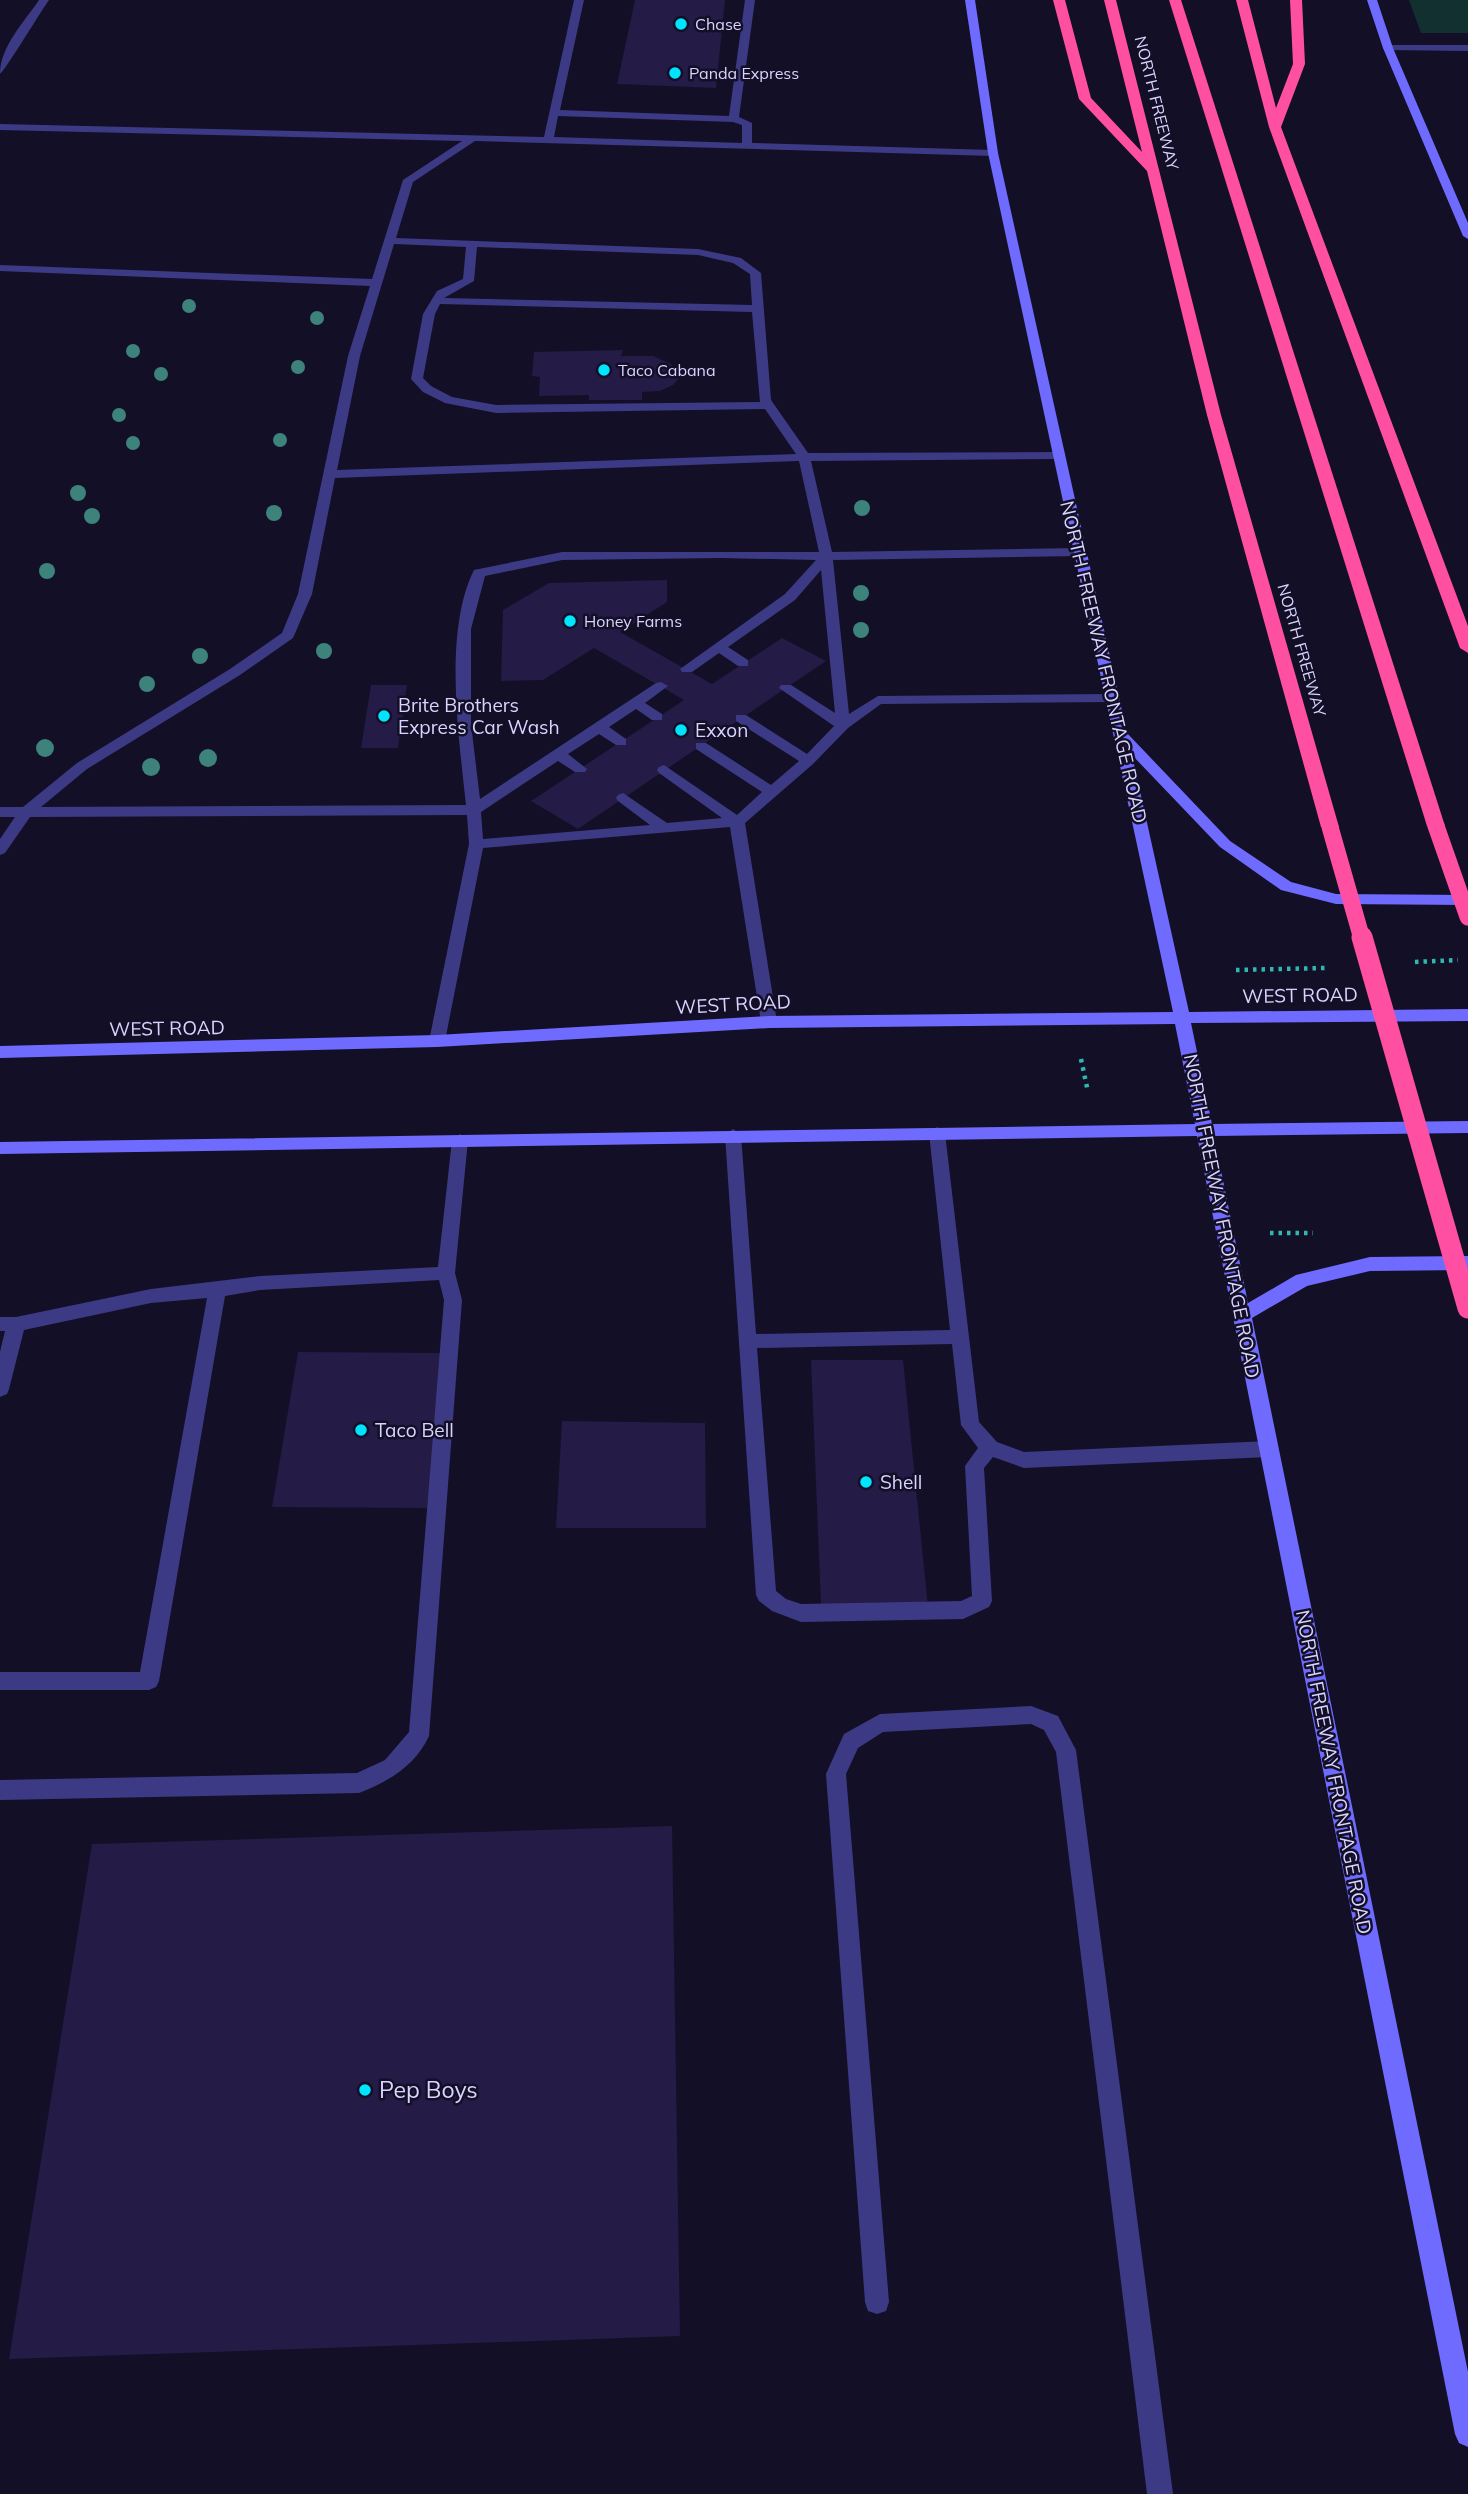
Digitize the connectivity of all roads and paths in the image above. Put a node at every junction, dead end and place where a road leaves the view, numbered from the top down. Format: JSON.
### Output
{"nodes":[{"id":1,"x":44,"y":0,"type":"edge"},
{"id":2,"x":579,"y":0,"type":"edge"},
{"id":3,"x":750,"y":0,"type":"edge"},
{"id":4,"x":970,"y":0,"type":"edge"},
{"id":5,"x":1059,"y":0,"type":"edge"},
{"id":6,"x":1110,"y":0,"type":"edge"},
{"id":7,"x":1175,"y":0,"type":"edge"},
{"id":8,"x":1242,"y":0,"type":"edge"},
{"id":9,"x":1296,"y":0,"type":"edge"},
{"id":10,"x":1372,"y":0,"type":"edge"},
{"id":11,"x":1388,"y":48,"type":"junction"},
{"id":12,"x":1468,"y":48,"type":"edge"},
{"id":13,"x":0,"y":71,"type":"edge"},
{"id":14,"x":554,"y":113,"type":"junction"},
{"id":15,"x":734,"y":119,"type":"junction"},
{"id":16,"x":0,"y":127,"type":"edge"},
{"id":17,"x":1275,"y":127,"type":"junction"},
{"id":18,"x":472,"y":138,"type":"junction"},
{"id":19,"x":548,"y":140,"type":"junction"},
{"id":20,"x":718,"y":146,"type":"junction"},
{"id":21,"x":747,"y":147,"type":"junction"},
{"id":22,"x":992,"y":153,"type":"junction"},
{"id":23,"x":1152,"y":169,"type":"junction"},
{"id":24,"x":1468,"y":236,"type":"edge"},
{"id":25,"x":390,"y":241,"type":"junction"},
{"id":26,"x":472,"y":244,"type":"junction"},
{"id":27,"x":0,"y":268,"type":"edge"},
{"id":28,"x":377,"y":284,"type":"junction"},
{"id":29,"x":436,"y":301,"type":"junction"},
{"id":30,"x":758,"y":309,"type":"junction"},
{"id":31,"x":769,"y":405,"type":"junction"},
{"id":32,"x":1058,"y":455,"type":"junction"},
{"id":33,"x":804,"y":457,"type":"junction"},
{"id":34,"x":330,"y":474,"type":"junction"},
{"id":35,"x":1079,"y":552,"type":"junction"},
{"id":36,"x":826,"y":556,"type":"junction"},
{"id":37,"x":719,"y":647,"type":"junction"},
{"id":38,"x":1468,"y":648,"type":"edge"},
{"id":39,"x":743,"y":663,"type":"dead end"},
{"id":40,"x":687,"y":669,"type":"dead end"},
{"id":41,"x":661,"y":686,"type":"dead end"},
{"id":42,"x":786,"y":688,"type":"dead end"},
{"id":43,"x":1112,"y":698,"type":"junction"},
{"id":44,"x":636,"y":703,"type":"junction"},
{"id":45,"x":657,"y":717,"type":"dead end"},
{"id":46,"x":741,"y":718,"type":"dead end"},
{"id":47,"x":843,"y":725,"type":"junction"},
{"id":48,"x":600,"y":728,"type":"junction"},
{"id":49,"x":1120,"y":734,"type":"junction"},
{"id":50,"x":621,"y":742,"type":"dead end"},
{"id":51,"x":701,"y":746,"type":"dead end"},
{"id":52,"x":557,"y":754,"type":"junction"},
{"id":53,"x":808,"y":761,"type":"junction"},
{"id":54,"x":580,"y":769,"type":"dead end"},
{"id":55,"x":664,"y":771,"type":"dead end"},
{"id":56,"x":772,"y":792,"type":"junction"},
{"id":57,"x":623,"y":798,"type":"dead end"},
{"id":58,"x":474,"y":810,"type":"junction"},
{"id":59,"x":0,"y":812,"type":"edge"},
{"id":60,"x":26,"y":812,"type":"junction"},
{"id":61,"x":737,"y":822,"type":"junction"},
{"id":62,"x":663,"y":827,"type":"junction"},
{"id":63,"x":476,"y":844,"type":"junction"},
{"id":64,"x":0,"y":850,"type":"edge"},
{"id":65,"x":1468,"y":900,"type":"edge"},
{"id":66,"x":1468,"y":917,"type":"edge"},
{"id":67,"x":1468,"y":1015,"type":"edge"},
{"id":68,"x":1182,"y":1018,"type":"junction"},
{"id":69,"x":769,"y":1022,"type":"junction"},
{"id":70,"x":438,"y":1041,"type":"junction"},
{"id":71,"x":0,"y":1052,"type":"edge"},
{"id":72,"x":1080,"y":1055,"type":"dead end"},
{"id":73,"x":1089,"y":1100,"type":"dead end"},
{"id":74,"x":1468,"y":1127,"type":"edge"},
{"id":75,"x":1205,"y":1130,"type":"junction"},
{"id":76,"x":937,"y":1133,"type":"junction"},
{"id":77,"x":733,"y":1135,"type":"junction"},
{"id":78,"x":460,"y":1140,"type":"junction"},
{"id":79,"x":0,"y":1148,"type":"edge"},
{"id":80,"x":1468,"y":1263,"type":"edge"},
{"id":81,"x":446,"y":1273,"type":"junction"},
{"id":82,"x":217,"y":1290,"type":"junction"},
{"id":83,"x":1468,"y":1308,"type":"edge"},
{"id":84,"x":1242,"y":1315,"type":"junction"},
{"id":85,"x":8,"y":1324,"type":"edge"},
{"id":86,"x":960,"y":1337,"type":"junction"},
{"id":87,"x":748,"y":1341,"type":"junction"},
{"id":88,"x":0,"y":1389,"type":"edge"},
{"id":89,"x":990,"y":1448,"type":"junction"},
{"id":90,"x":1269,"y":1449,"type":"junction"},
{"id":91,"x":0,"y":1681,"type":"edge"},
{"id":92,"x":0,"y":1790,"type":"edge"},
{"id":93,"x":877,"y":2302,"type":"dead end"},
{"id":94,"x":1468,"y":2434,"type":"edge"},
{"id":95,"x":1160,"y":2494,"type":"edge"}],
"edges":[{"from":1,"to":13,"type":"lane"},
{"from":2,"to":14,"type":"lane"},
{"from":3,"to":15,"type":"lane"},
{"from":4,"to":22,"type":"main road","name":"NORTH FREEWAY FRONTAGE ROAD"},
{"from":5,"to":23,"type":"highway"},
{"from":6,"to":23,"type":"highway","name":"NORTH FREEWAY"},
{"from":7,"to":66,"type":"highway","bridge":true},
{"from":8,"to":17,"type":"highway"},
{"from":9,"to":17,"type":"highway"},
{"from":10,"to":11,"type":"main road"},
{"from":11,"to":12,"type":"lane"},
{"from":11,"to":24,"type":"main road"},
{"from":14,"to":15,"type":"lane"},
{"from":14,"to":19,"type":"lane"},
{"from":15,"to":20,"type":"lane"},
{"from":15,"to":21,"type":"lane"},
{"from":16,"to":18,"type":"lane"},
{"from":17,"to":38,"type":"highway"},
{"from":18,"to":19,"type":"lane"},
{"from":18,"to":25,"type":"lane"},
{"from":19,"to":20,"type":"lane"},
{"from":20,"to":21,"type":"lane"},
{"from":21,"to":22,"type":"lane"},
{"from":22,"to":32,"type":"main road","name":"NORTH FREEWAY FRONTAGE ROAD"},
{"from":23,"to":83,"type":"highway","name":"NORTH FREEWAY","bridge":true},
{"from":25,"to":26,"type":"lane"},
{"from":25,"to":28,"type":"lane"},
{"from":26,"to":29,"type":"lane"},
{"from":26,"to":30,"type":"lane"},
{"from":27,"to":28,"type":"lane"},
{"from":28,"to":34,"type":"lane"},
{"from":29,"to":30,"type":"lane"},
{"from":29,"to":31,"type":"lane"},
{"from":30,"to":31,"type":"lane"},
{"from":31,"to":33,"type":"lane"},
{"from":32,"to":33,"type":"lane"},
{"from":32,"to":35,"type":"main road","name":"NORTH FREEWAY FRONTAGE ROAD"},
{"from":33,"to":34,"type":"lane"},
{"from":33,"to":36,"type":"lane"},
{"from":34,"to":60,"type":"lane"},
{"from":35,"to":36,"type":"lane"},
{"from":35,"to":43,"type":"main road","name":"NORTH FREEWAY FRONTAGE ROAD"},
{"from":36,"to":37,"type":"lane"},
{"from":36,"to":47,"type":"lane"},
{"from":36,"to":58,"type":"lane"},
{"from":37,"to":39,"type":"lane"},
{"from":37,"to":40,"type":"lane"},
{"from":41,"to":44,"type":"lane"},
{"from":42,"to":47,"type":"lane"},
{"from":43,"to":47,"type":"lane"},
{"from":43,"to":49,"type":"main road","name":"NORTH FREEWAY FRONTAGE ROAD"},
{"from":44,"to":45,"type":"lane"},
{"from":44,"to":48,"type":"lane"},
{"from":46,"to":53,"type":"lane"},
{"from":47,"to":53,"type":"lane"},
{"from":48,"to":50,"type":"lane"},
{"from":48,"to":52,"type":"lane"},
{"from":49,"to":65,"type":"main road"},
{"from":49,"to":68,"type":"main road","name":"NORTH FREEWAY FRONTAGE ROAD"},
{"from":51,"to":56,"type":"lane"},
{"from":52,"to":54,"type":"lane"},
{"from":52,"to":58,"type":"lane"},
{"from":53,"to":56,"type":"lane"},
{"from":55,"to":61,"type":"lane"},
{"from":56,"to":61,"type":"lane"},
{"from":57,"to":62,"type":"lane"},
{"from":58,"to":60,"type":"lane"},
{"from":58,"to":63,"type":"lane"},
{"from":59,"to":60,"type":"lane"},
{"from":60,"to":64,"type":"lane"},
{"from":61,"to":62,"type":"lane"},
{"from":61,"to":69,"type":"lane"},
{"from":62,"to":63,"type":"lane"},
{"from":63,"to":70,"type":"lane"},
{"from":67,"to":68,"type":"main road","name":"WEST ROAD"},
{"from":68,"to":69,"type":"main road","name":"WEST ROAD"},
{"from":68,"to":75,"type":"main road","name":"NORTH FREEWAY FRONTAGE ROAD"},
{"from":69,"to":70,"type":"main road","name":"WEST ROAD"},
{"from":70,"to":71,"type":"main road","name":"WEST ROAD"},
{"from":72,"to":73,"type":"path"},
{"from":74,"to":75,"type":"main road"},
{"from":75,"to":76,"type":"main road"},
{"from":75,"to":84,"type":"main road","name":"NORTH FREEWAY FRONTAGE ROAD"},
{"from":76,"to":77,"type":"main road"},
{"from":76,"to":86,"type":"lane"},
{"from":77,"to":78,"type":"main road"},
{"from":77,"to":87,"type":"lane"},
{"from":78,"to":79,"type":"main road"},
{"from":78,"to":81,"type":"lane"},
{"from":80,"to":84,"type":"main road"},
{"from":81,"to":82,"type":"lane"},
{"from":81,"to":92,"type":"lane"},
{"from":82,"to":85,"type":"lane"},
{"from":82,"to":91,"type":"lane"},
{"from":84,"to":90,"type":"main road","name":"NORTH FREEWAY FRONTAGE ROAD"},
{"from":85,"to":88,"type":"lane"},
{"from":86,"to":87,"type":"lane"},
{"from":86,"to":89,"type":"lane"},
{"from":87,"to":89,"type":"lane"},
{"from":89,"to":90,"type":"lane"},
{"from":90,"to":94,"type":"main road","name":"NORTH FREEWAY FRONTAGE ROAD"},
{"from":93,"to":95,"type":"lane"}]}
